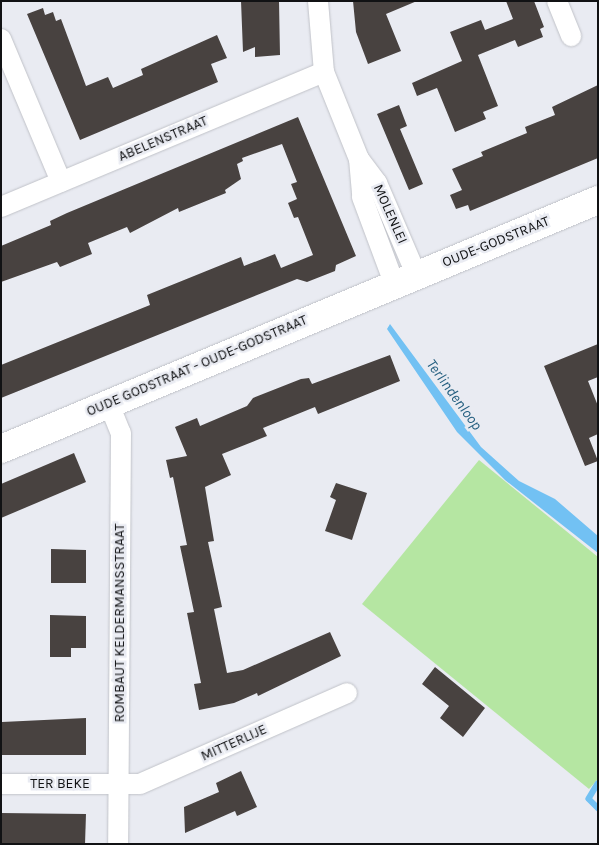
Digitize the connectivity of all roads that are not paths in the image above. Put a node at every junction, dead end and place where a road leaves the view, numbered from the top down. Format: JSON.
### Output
{"nodes":[{"id":1,"x":318,"y":1,"type":"edge"},
{"id":2,"x":557,"y":1,"type":"edge"},
{"id":3,"x":571,"y":36,"type":"dead end"},
{"id":4,"x":1,"y":40,"type":"edge"},
{"id":5,"x":324,"y":72,"type":"junction"},
{"id":6,"x":61,"y":182,"type":"junction"},
{"id":7,"x":598,"y":200,"type":"edge"},
{"id":8,"x":1,"y":207,"type":"edge"},
{"id":9,"x":405,"y":278,"type":"junction"},
{"id":10,"x":109,"y":404,"type":"junction"},
{"id":11,"x":1,"y":448,"type":"edge"},
{"id":12,"x":347,"y":693,"type":"dead end"},
{"id":13,"x":1,"y":784,"type":"edge"},
{"id":14,"x":118,"y":784,"type":"junction"},
{"id":15,"x":118,"y":844,"type":"edge"}],
"edges":[{"from":1,"to":5,"type":"street","name":"MOLENLEI"},
{"from":2,"to":3,"type":"street"},
{"from":4,"to":6,"type":"street"},
{"from":5,"to":6,"type":"street","name":"ABELENSTRAAT"},
{"from":5,"to":9,"type":"street","name":"MOLENLEI"},
{"from":6,"to":8,"type":"street","name":"ABELENSTRAAT"},
{"from":7,"to":9,"type":"street","name":"OUDE-GODSTRAAT"},
{"from":9,"to":10,"type":"street","name":"OUDE GODSTRAAT - OUDE-GODSTRAAT"},
{"from":10,"to":11,"type":"street","name":"OUDE GODSTRAAT - OUDE-GODSTRAAT"},
{"from":10,"to":14,"type":"street","name":"ROMBAUT KELDERMANSSTRAAT"},
{"from":12,"to":14,"type":"street","name":"MITTERLIJE"},
{"from":13,"to":14,"type":"street","name":"TER BEKE"},
{"from":14,"to":15,"type":"street","name":"ROMBAUT KELDERMANSSTRAAT"}]}
